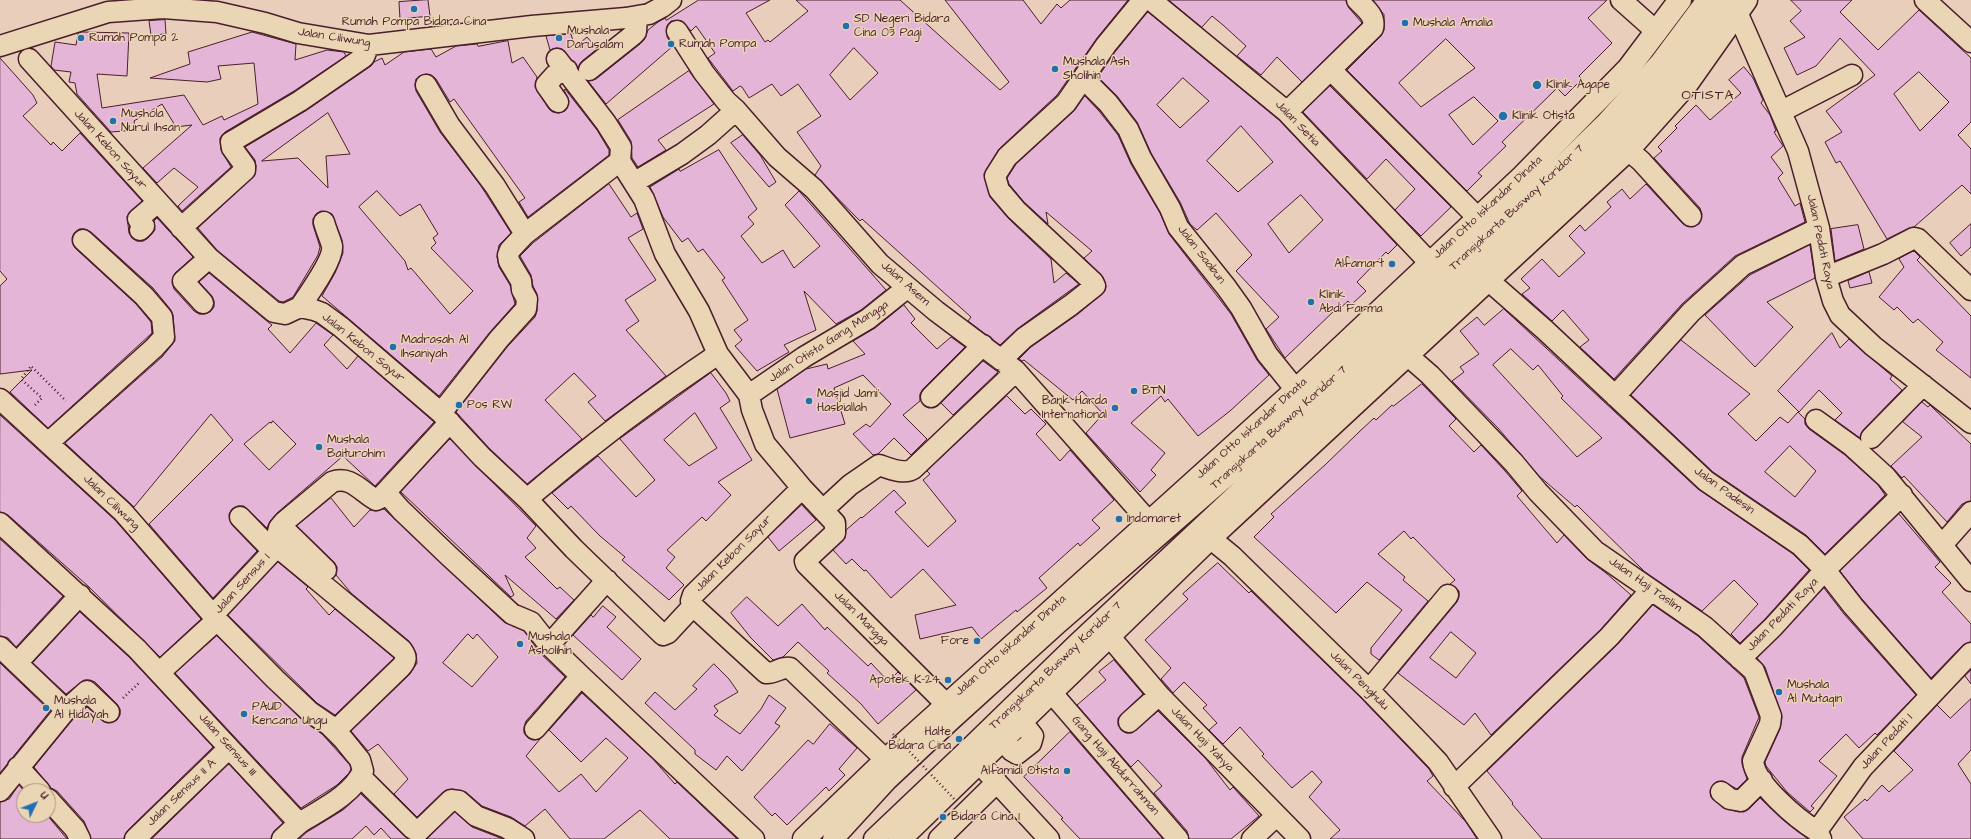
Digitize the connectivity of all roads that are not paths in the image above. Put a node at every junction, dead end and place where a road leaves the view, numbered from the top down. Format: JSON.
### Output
{"nodes":[{"id":1,"x":671,"y":0,"type":"edge"},
{"id":2,"x":1143,"y":0,"type":"edge"},
{"id":3,"x":1151,"y":0,"type":"edge"},
{"id":4,"x":1357,"y":0,"type":"edge"},
{"id":5,"x":1621,"y":0,"type":"edge"},
{"id":6,"x":1680,"y":0,"type":"edge"},
{"id":7,"x":1707,"y":0,"type":"edge"},
{"id":8,"x":1925,"y":0,"type":"edge"},
{"id":9,"x":1737,"y":4,"type":"edge"},
{"id":10,"x":637,"y":16,"type":"junction"},
{"id":11,"x":677,"y":30,"type":"dead end"},
{"id":12,"x":1657,"y":32,"type":"junction"},
{"id":13,"x":1971,"y":42,"type":"edge"},
{"id":14,"x":369,"y":45,"type":"junction"},
{"id":15,"x":0,"y":46,"type":"edge"},
{"id":16,"x":29,"y":59,"type":"dead end"},
{"id":17,"x":589,"y":70,"type":"dead end"},
{"id":18,"x":1331,"y":70,"type":"junction"},
{"id":19,"x":1852,"y":75,"type":"dead end"},
{"id":20,"x":1084,"y":79,"type":"junction"},
{"id":21,"x":426,"y":85,"type":"dead end"},
{"id":22,"x":558,"y":102,"type":"dead end"},
{"id":23,"x":736,"y":110,"type":"junction"},
{"id":24,"x":1287,"y":112,"type":"junction"},
{"id":25,"x":1782,"y":112,"type":"junction"},
{"id":26,"x":1628,"y":150,"type":"junction"},
{"id":27,"x":620,"y":161,"type":"junction"},
{"id":28,"x":635,"y":182,"type":"junction"},
{"id":29,"x":158,"y":202,"type":"junction"},
{"id":30,"x":1691,"y":216,"type":"dead end"},
{"id":31,"x":1478,"y":218,"type":"junction"},
{"id":32,"x":324,"y":222,"type":"dead end"},
{"id":33,"x":181,"y":228,"type":"junction"},
{"id":34,"x":1819,"y":228,"type":"junction"},
{"id":35,"x":140,"y":230,"type":"dead end"},
{"id":36,"x":525,"y":234,"type":"junction"},
{"id":37,"x":82,"y":240,"type":"dead end"},
{"id":38,"x":209,"y":258,"type":"junction"},
{"id":39,"x":1430,"y":263,"type":"junction"},
{"id":40,"x":1826,"y":277,"type":"junction"},
{"id":41,"x":1488,"y":280,"type":"junction"},
{"id":42,"x":904,"y":286,"type":"junction"},
{"id":43,"x":1971,"y":290,"type":"edge"},
{"id":44,"x":203,"y":303,"type":"dead end"},
{"id":45,"x":300,"y":307,"type":"junction"},
{"id":46,"x":983,"y":345,"type":"junction"},
{"id":47,"x":718,"y":354,"type":"junction"},
{"id":48,"x":1407,"y":355,"type":"junction"},
{"id":49,"x":1009,"y":365,"type":"junction"},
{"id":50,"x":1923,"y":385,"type":"junction"},
{"id":51,"x":1296,"y":390,"type":"junction"},
{"id":52,"x":749,"y":395,"type":"junction"},
{"id":53,"x":1615,"y":396,"type":"junction"},
{"id":54,"x":932,"y":397,"type":"dead end"},
{"id":55,"x":0,"y":399,"type":"edge"},
{"id":56,"x":446,"y":418,"type":"junction"},
{"id":57,"x":1816,"y":420,"type":"dead end"},
{"id":58,"x":1971,"y":423,"type":"edge"},
{"id":59,"x":1871,"y":438,"type":"dead end"},
{"id":60,"x":48,"y":443,"type":"junction"},
{"id":61,"x":802,"y":488,"type":"junction"},
{"id":62,"x":1902,"y":495,"type":"junction"},
{"id":63,"x":381,"y":496,"type":"junction"},
{"id":64,"x":527,"y":499,"type":"junction"},
{"id":65,"x":823,"y":510,"type":"junction"},
{"id":66,"x":1971,"y":512,"type":"edge"},
{"id":67,"x":240,"y":518,"type":"dead end"},
{"id":68,"x":1149,"y":522,"type":"junction"},
{"id":69,"x":0,"y":523,"type":"edge"},
{"id":70,"x":281,"y":526,"type":"junction"},
{"id":71,"x":1210,"y":538,"type":"junction"},
{"id":72,"x":1942,"y":545,"type":"junction"},
{"id":73,"x":274,"y":548,"type":"junction"},
{"id":74,"x":326,"y":570,"type":"dead end"},
{"id":75,"x":1825,"y":570,"type":"junction"},
{"id":76,"x":607,"y":580,"type":"junction"},
{"id":77,"x":1971,"y":581,"type":"edge"},
{"id":78,"x":1651,"y":590,"type":"junction"},
{"id":79,"x":80,"y":595,"type":"junction"},
{"id":80,"x":1448,"y":595,"type":"dead end"},
{"id":81,"x":693,"y":606,"type":"junction"},
{"id":82,"x":215,"y":617,"type":"junction"},
{"id":83,"x":1109,"y":636,"type":"junction"},
{"id":84,"x":549,"y":644,"type":"junction"},
{"id":85,"x":0,"y":647,"type":"edge"},
{"id":86,"x":1971,"y":652,"type":"edge"},
{"id":87,"x":1740,"y":659,"type":"junction"},
{"id":88,"x":17,"y":662,"type":"junction"},
{"id":89,"x":152,"y":675,"type":"junction"},
{"id":90,"x":581,"y":676,"type":"junction"},
{"id":91,"x":1369,"y":690,"type":"junction"},
{"id":92,"x":1051,"y":692,"type":"junction"},
{"id":93,"x":1159,"y":695,"type":"junction"},
{"id":94,"x":1931,"y":695,"type":"junction"},
{"id":95,"x":947,"y":705,"type":"junction"},
{"id":96,"x":66,"y":710,"type":"junction"},
{"id":97,"x":109,"y":712,"type":"road end"},
{"id":98,"x":1129,"y":722,"type":"dead end"},
{"id":99,"x":535,"y":729,"type":"dead end"},
{"id":100,"x":335,"y":731,"type":"junction"},
{"id":101,"x":229,"y":748,"type":"junction"},
{"id":102,"x":886,"y":760,"type":"junction"},
{"id":103,"x":978,"y":762,"type":"junction"},
{"id":104,"x":18,"y":767,"type":"junction"},
{"id":105,"x":362,"y":774,"type":"junction"},
{"id":106,"x":1762,"y":780,"type":"junction"},
{"id":107,"x":997,"y":782,"type":"junction"},
{"id":108,"x":33,"y":783,"type":"edge"},
{"id":109,"x":1454,"y":787,"type":"junction"},
{"id":110,"x":0,"y":791,"type":"edge"},
{"id":111,"x":1722,"y":792,"type":"dead end"},
{"id":112,"x":56,"y":808,"type":"edge"},
{"id":113,"x":1276,"y":816,"type":"junction"},
{"id":114,"x":299,"y":823,"type":"junction"},
{"id":115,"x":1819,"y":835,"type":"edge"},
{"id":116,"x":80,"y":839,"type":"edge"},
{"id":117,"x":135,"y":839,"type":"edge"},
{"id":118,"x":282,"y":839,"type":"edge"},
{"id":119,"x":524,"y":839,"type":"edge"},
{"id":120,"x":754,"y":839,"type":"edge"},
{"id":121,"x":804,"y":839,"type":"edge"},
{"id":122,"x":833,"y":839,"type":"edge"},
{"id":123,"x":874,"y":839,"type":"edge"},
{"id":124,"x":900,"y":839,"type":"edge"},
{"id":125,"x":939,"y":839,"type":"edge"},
{"id":126,"x":1049,"y":839,"type":"edge"},
{"id":127,"x":1178,"y":839,"type":"edge"},
{"id":128,"x":1252,"y":839,"type":"edge"},
{"id":129,"x":1300,"y":839,"type":"edge"},
{"id":130,"x":1491,"y":839,"type":"edge"}],
"edges":[{"from":1,"to":10,"type":"street","name":"Jalan Ciliwung"},
{"from":2,"to":20,"type":"street"},
{"from":3,"to":24,"type":"street","name":"Jalan Setia"},
{"from":4,"to":18,"type":"street"},
{"from":5,"to":12,"type":"street"},
{"from":6,"to":12,"type":"main road","name":"Jalan Otto Iskandar Dinata"},
{"from":7,"to":122,"type":"street","name":"Transjakarta Busway Koridor 7"},
{"from":8,"to":13,"type":"street"},
{"from":9,"to":25,"type":"street","name":"Jalan Pedati Raya"},
{"from":9,"to":26,"type":"main road"},
{"from":9,"to":123,"type":"street","name":"Transjakarta Busway Koridor 7"},
{"from":10,"to":14,"type":"street","name":"Jalan Ciliwung"},
{"from":10,"to":17,"type":"street"},
{"from":11,"to":23,"type":"street","name":"Jalan Asem"},
{"from":12,"to":31,"type":"main road","name":"Jalan Otto Iskandar Dinata"},
{"from":14,"to":15,"type":"street","name":"Jalan Ciliwung"},
{"from":14,"to":33,"type":"street"},
{"from":16,"to":29,"type":"street","name":"Jalan Kebon Sayur"},
{"from":18,"to":24,"type":"street"},
{"from":18,"to":31,"type":"street"},
{"from":19,"to":25,"type":"street"},
{"from":20,"to":49,"type":"street"},
{"from":20,"to":51,"type":"street","name":"Jalan Saabun"},
{"from":21,"to":36,"type":"street"},
{"from":22,"to":27,"type":"street"},
{"from":23,"to":28,"type":"street"},
{"from":23,"to":42,"type":"street","name":"Jalan Asem"},
{"from":24,"to":39,"type":"street","name":"Jalan Setia"},
{"from":25,"to":34,"type":"street","name":"Jalan Pedati Raya"},
{"from":26,"to":30,"type":"street"},
{"from":26,"to":41,"type":"main road"},
{"from":27,"to":28,"type":"street"},
{"from":27,"to":36,"type":"street"},
{"from":28,"to":47,"type":"street"},
{"from":29,"to":33,"type":"street","name":"Jalan Kebon Sayur"},
{"from":29,"to":35,"type":"street"},
{"from":31,"to":39,"type":"main road","name":"Jalan Otto Iskandar Dinata"},
{"from":32,"to":45,"type":"street"},
{"from":33,"to":38,"type":"street","name":"Jalan Kebon Sayur"},
{"from":34,"to":40,"type":"street","name":"Jalan Pedati Raya"},
{"from":34,"to":53,"type":"street"},
{"from":36,"to":56,"type":"street"},
{"from":37,"to":60,"type":"street"},
{"from":38,"to":44,"type":"street"},
{"from":38,"to":45,"type":"street","name":"Jalan Kebon Sayur"},
{"from":39,"to":51,"type":"main road","name":"Jalan Otto Iskandar Dinata"},
{"from":40,"to":43,"type":"street"},
{"from":40,"to":50,"type":"street","name":"Jalan Pedati Raya"},
{"from":41,"to":48,"type":"main road"},
{"from":41,"to":53,"type":"street","name":"Jalan Padesin"},
{"from":42,"to":46,"type":"street","name":"Jalan Asem"},
{"from":42,"to":52,"type":"street","name":"Jalan Otista Gang Mangga"},
{"from":45,"to":56,"type":"street","name":"Jalan Kebon Sayur"},
{"from":46,"to":49,"type":"street","name":"Jalan Asem"},
{"from":46,"to":54,"type":"street"},
{"from":47,"to":52,"type":"street"},
{"from":47,"to":64,"type":"street"},
{"from":48,"to":71,"type":"main road"},
{"from":48,"to":78,"type":"street","name":"Jalan Haji Taslim"},
{"from":49,"to":65,"type":"street"},
{"from":49,"to":68,"type":"street","name":"Jalan Asem"},
{"from":50,"to":58,"type":"street","name":"Jalan Pedati Raya"},
{"from":50,"to":59,"type":"street"},
{"from":51,"to":68,"type":"main road","name":"Jalan Otto Iskandar Dinata"},
{"from":52,"to":61,"type":"street"},
{"from":53,"to":75,"type":"street","name":"Jalan Padesin"},
{"from":55,"to":60,"type":"street","name":"Jalan Ciliwung"},
{"from":56,"to":63,"type":"street"},
{"from":56,"to":64,"type":"street","name":"Jalan Kebon Sayur"},
{"from":57,"to":62,"type":"street"},
{"from":60,"to":82,"type":"street","name":"Jalan Ciliwung"},
{"from":61,"to":65,"type":"street"},
{"from":61,"to":81,"type":"street","name":"Jalan Kebon Sayur"},
{"from":62,"to":72,"type":"street"},
{"from":62,"to":75,"type":"street","name":"Jalan Pedati Raya"},
{"from":63,"to":70,"type":"street"},
{"from":63,"to":84,"type":"street"},
{"from":64,"to":76,"type":"street","name":"Jalan Kebon Sayur"},
{"from":65,"to":95,"type":"street","name":"Jalan Mangga"},
{"from":66,"to":72,"type":"street"},
{"from":67,"to":73,"type":"street"},
{"from":68,"to":95,"type":"main road","name":"Jalan Otto Iskandar Dinata"},
{"from":69,"to":79,"type":"street","name":"Jalan Sensus III"},
{"from":70,"to":73,"type":"street","name":"Jalan Sensus I"},
{"from":70,"to":74,"type":"street"},
{"from":71,"to":83,"type":"main road"},
{"from":71,"to":91,"type":"street","name":"Jalan Penghulu"},
{"from":72,"to":77,"type":"street"},
{"from":73,"to":82,"type":"street","name":"Jalan Sensus I"},
{"from":73,"to":100,"type":"street"},
{"from":75,"to":87,"type":"street","name":"Jalan Pedati Raya"},
{"from":75,"to":94,"type":"street","name":"Jalan Padesin"},
{"from":76,"to":81,"type":"street","name":"Jalan Kebon Sayur"},
{"from":76,"to":84,"type":"street"},
{"from":78,"to":87,"type":"street","name":"Jalan Haji Taslim"},
{"from":78,"to":109,"type":"street"},
{"from":79,"to":88,"type":"street"},
{"from":79,"to":89,"type":"street","name":"Jalan Sensus III"},
{"from":80,"to":91,"type":"street"},
{"from":81,"to":102,"type":"street"},
{"from":82,"to":89,"type":"street"},
{"from":82,"to":100,"type":"street","name":"Jalan Sensus I"},
{"from":83,"to":92,"type":"main road"},
{"from":83,"to":93,"type":"street","name":"Jalan Haji Yahya"},
{"from":84,"to":90,"type":"street"},
{"from":85,"to":88,"type":"street"},
{"from":86,"to":94,"type":"street","name":"Jalan Pedati I"},
{"from":87,"to":106,"type":"street","name":"Jalan Haji Taslim"},
{"from":88,"to":96,"type":"street"},
{"from":89,"to":101,"type":"street","name":"Jalan Sensus III"},
{"from":90,"to":99,"type":"street"},
{"from":90,"to":120,"type":"street"},
{"from":91,"to":109,"type":"street","name":"Jalan Penghulu"},
{"from":92,"to":103,"type":"main road"},
{"from":92,"to":127,"type":"street","name":"Gang Haji Abdurrahman"},
{"from":93,"to":98,"type":"street"},
{"from":93,"to":113,"type":"street","name":"Jalan Haji Yahya"},
{"from":94,"to":115,"type":"street","name":"Jalan Pedati I"},
{"from":95,"to":102,"type":"main road","name":"Jalan Otto Iskandar Dinata"},
{"from":96,"to":97,"type":"street"},
{"from":96,"to":104,"type":"street"},
{"from":100,"to":105,"type":"street","name":"Jalan Sensus I"},
{"from":101,"to":114,"type":"street","name":"Jalan Sensus III"},
{"from":101,"to":117,"type":"street","name":"Jalan Sensus II A"},
{"from":102,"to":121,"type":"main road","name":"Jalan Otto Iskandar Dinata"},
{"from":103,"to":107,"type":"street"},
{"from":103,"to":124,"type":"main road"},
{"from":104,"to":108,"type":"street"},
{"from":104,"to":110,"type":"street"},
{"from":105,"to":114,"type":"street"},
{"from":105,"to":119,"type":"street"},
{"from":106,"to":111,"type":"street"},
{"from":106,"to":115,"type":"street","name":"Jalan Haji Taslim"},
{"from":107,"to":125,"type":"street"},
{"from":107,"to":126,"type":"street"},
{"from":109,"to":130,"type":"street","name":"Jalan Penghulu"},
{"from":112,"to":116,"type":"street"},
{"from":113,"to":128,"type":"street"},
{"from":113,"to":129,"type":"street","name":"Jalan Haji Yahya"},
{"from":114,"to":118,"type":"street"}]}
